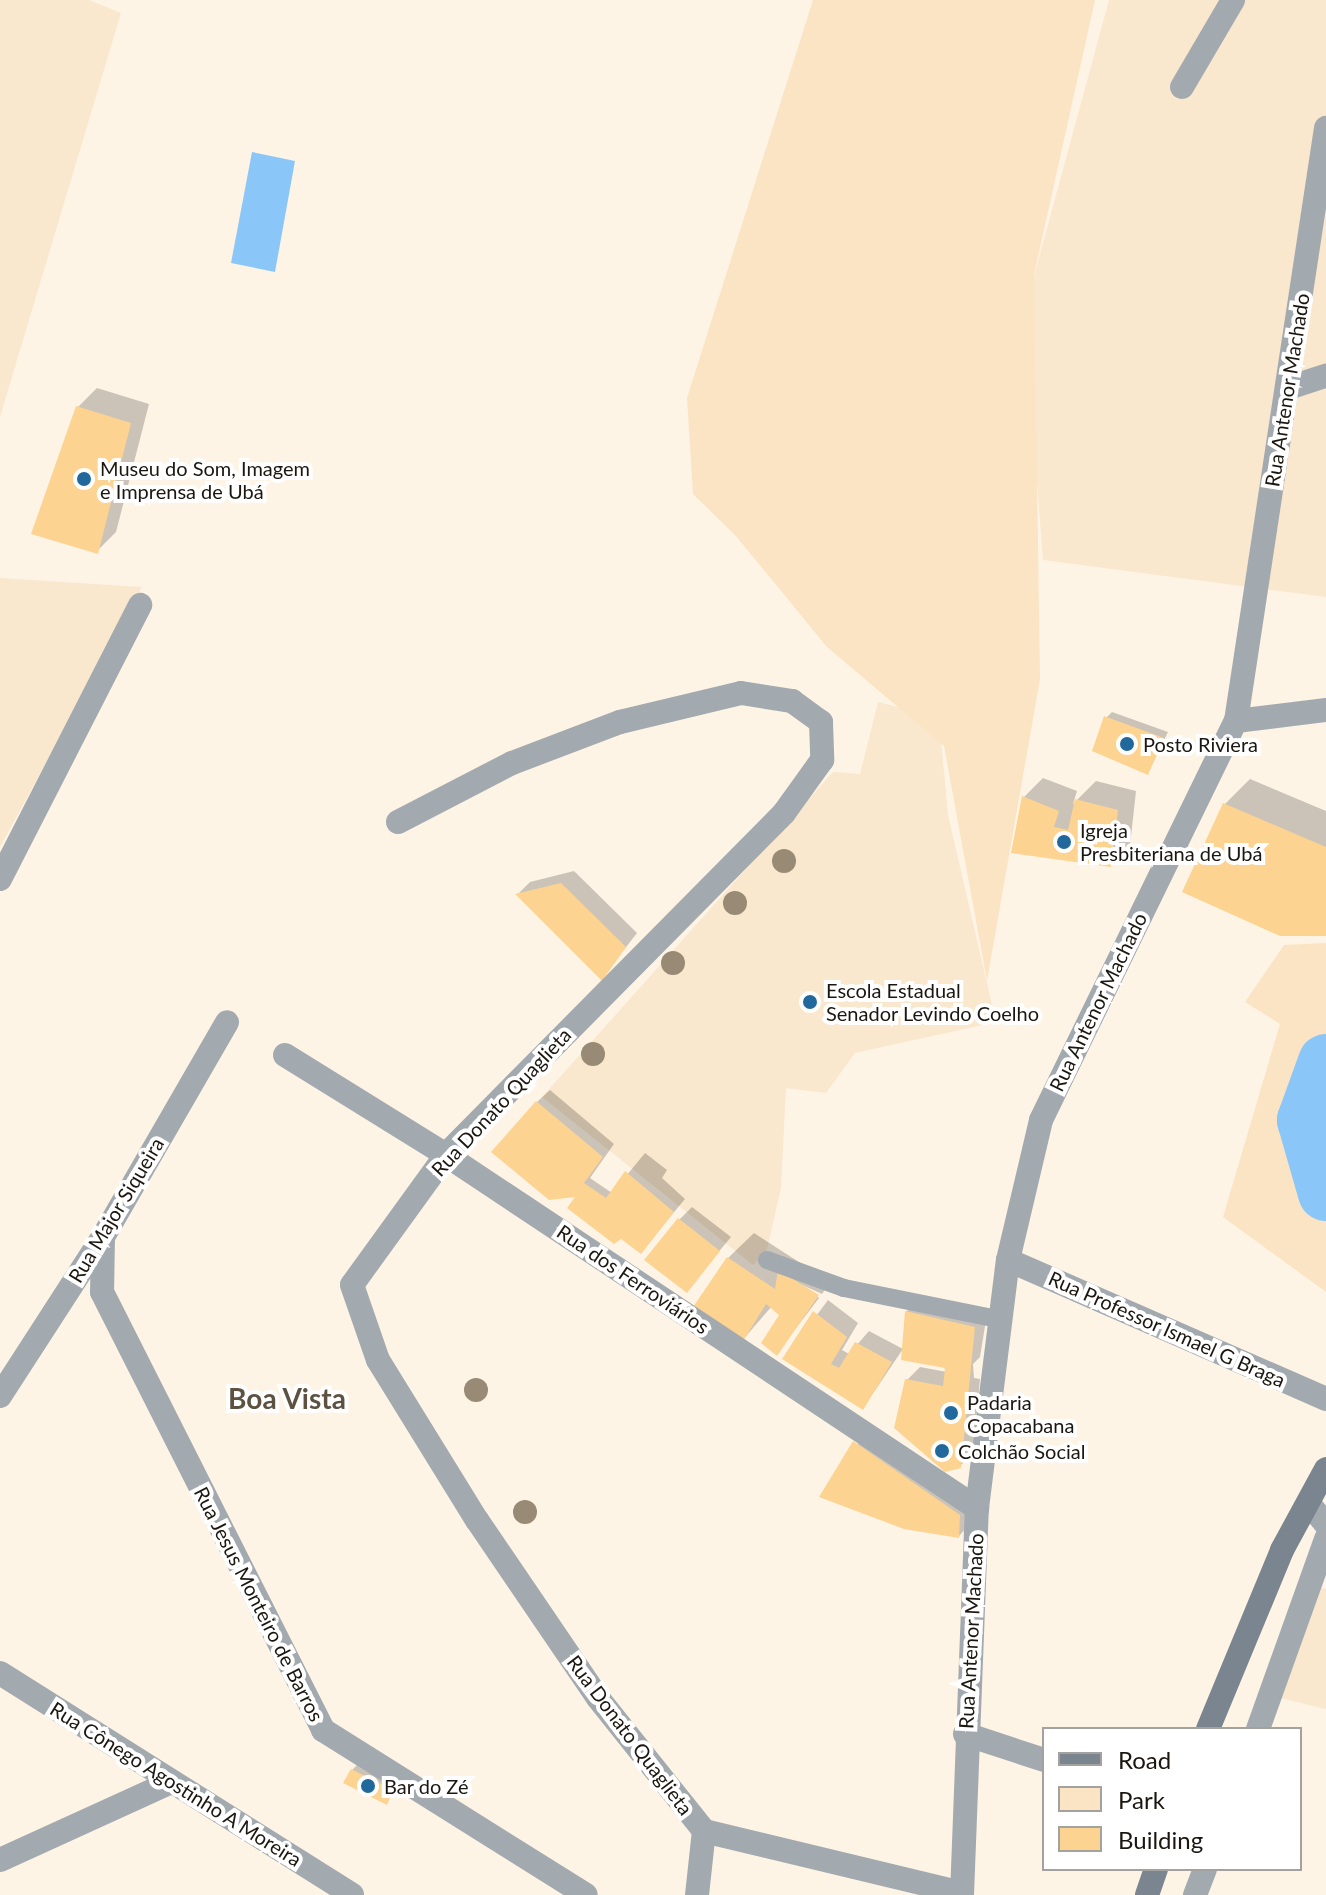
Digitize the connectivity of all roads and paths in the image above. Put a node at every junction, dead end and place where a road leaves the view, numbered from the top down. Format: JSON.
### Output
{"nodes":[{"id":1,"x":1233,"y":0,"type":"edge"},
{"id":2,"x":1182,"y":87,"type":"dead end"},
{"id":3,"x":1326,"y":128,"type":"edge"},
{"id":4,"x":1326,"y":376,"type":"edge"},
{"id":5,"x":1288,"y":388,"type":"junction"},
{"id":6,"x":140,"y":605,"type":"dead end"},
{"id":7,"x":1326,"y":710,"type":"edge"},
{"id":8,"x":1236,"y":721,"type":"junction"},
{"id":9,"x":398,"y":822,"type":"dead end"},
{"id":10,"x":0,"y":879,"type":"edge"},
{"id":11,"x":227,"y":1022,"type":"dead end"},
{"id":12,"x":285,"y":1055,"type":"dead end"},
{"id":13,"x":446,"y":1155,"type":"junction"},
{"id":14,"x":103,"y":1237,"type":"junction"},
{"id":15,"x":767,"y":1260,"type":"dead end"},
{"id":16,"x":1008,"y":1260,"type":"junction"},
{"id":17,"x":998,"y":1319,"type":"junction"},
{"id":18,"x":0,"y":1396,"type":"edge"},
{"id":19,"x":1326,"y":1399,"type":"edge"},
{"id":20,"x":1326,"y":1469,"type":"edge"},
{"id":21,"x":1309,"y":1504,"type":"junction"},
{"id":22,"x":977,"y":1508,"type":"junction"},
{"id":23,"x":1326,"y":1524,"type":"edge"},
{"id":24,"x":1326,"y":1539,"type":"edge"},
{"id":25,"x":0,"y":1673,"type":"edge"},
{"id":26,"x":1209,"y":1727,"type":"edge"},
{"id":27,"x":1259,"y":1727,"type":"edge"},
{"id":28,"x":965,"y":1734,"type":"junction"},
{"id":29,"x":1042,"y":1759,"type":"edge"},
{"id":30,"x":171,"y":1782,"type":"junction"},
{"id":31,"x":704,"y":1831,"type":"junction"},
{"id":32,"x":0,"y":1860,"type":"edge"},
{"id":33,"x":1155,"y":1871,"type":"edge"},
{"id":34,"x":1204,"y":1871,"type":"edge"},
{"id":35,"x":962,"y":1894,"type":"edge"},
{"id":36,"x":352,"y":1895,"type":"edge"},
{"id":37,"x":586,"y":1895,"type":"edge"},
{"id":38,"x":697,"y":1895,"type":"edge"},
{"id":39,"x":1147,"y":1895,"type":"edge"},
{"id":40,"x":1195,"y":1895,"type":"edge"}],
"edges":[{"from":1,"to":2,"type":"street"},
{"from":3,"to":5,"type":"street","name":"Rua Antenor Machado"},
{"from":4,"to":5,"type":"street"},
{"from":5,"to":8,"type":"street","name":"Rua Antenor Machado"},
{"from":6,"to":10,"type":"street"},
{"from":7,"to":8,"type":"street"},
{"from":8,"to":16,"type":"street","name":"Rua Antenor Machado"},
{"from":9,"to":13,"type":"street","name":"Rua Donato Quaglieta"},
{"from":11,"to":14,"type":"street","name":"Rua Major Siqueira"},
{"from":12,"to":13,"type":"street","name":"Rua dos Ferroviários"},
{"from":13,"to":22,"type":"street","name":"Rua dos Ferroviários"},
{"from":13,"to":31,"type":"street","name":"Rua Donato Quaglieta"},
{"from":14,"to":18,"type":"street","name":"Rua Major Siqueira"},
{"from":14,"to":37,"type":"street","name":"Rua Jesus Monteiro de Barros"},
{"from":15,"to":17,"type":"lane"},
{"from":16,"to":17,"type":"street","name":"Rua Antenor Machado"},
{"from":16,"to":19,"type":"street","name":"Rua Professor Ismael G Braga"},
{"from":17,"to":22,"type":"street","name":"Rua Antenor Machado"},
{"from":20,"to":21,"type":"main road"},
{"from":21,"to":23,"type":"street"},
{"from":21,"to":26,"type":"main road"},
{"from":22,"to":28,"type":"street","name":"Rua Antenor Machado"},
{"from":24,"to":27,"type":"street"},
{"from":25,"to":30,"type":"street","name":"Rua Cônego Agostinho A Moreira"},
{"from":28,"to":29,"type":"street"},
{"from":28,"to":35,"type":"street","name":"Rua Antenor Machado"},
{"from":30,"to":32,"type":"street"},
{"from":30,"to":36,"type":"street","name":"Rua Cônego Agostinho A Moreira"},
{"from":31,"to":35,"type":"street","name":"Rua Donato Quaglieta"},
{"from":31,"to":38,"type":"street"},
{"from":33,"to":39,"type":"main road"},
{"from":34,"to":40,"type":"street"}]}
